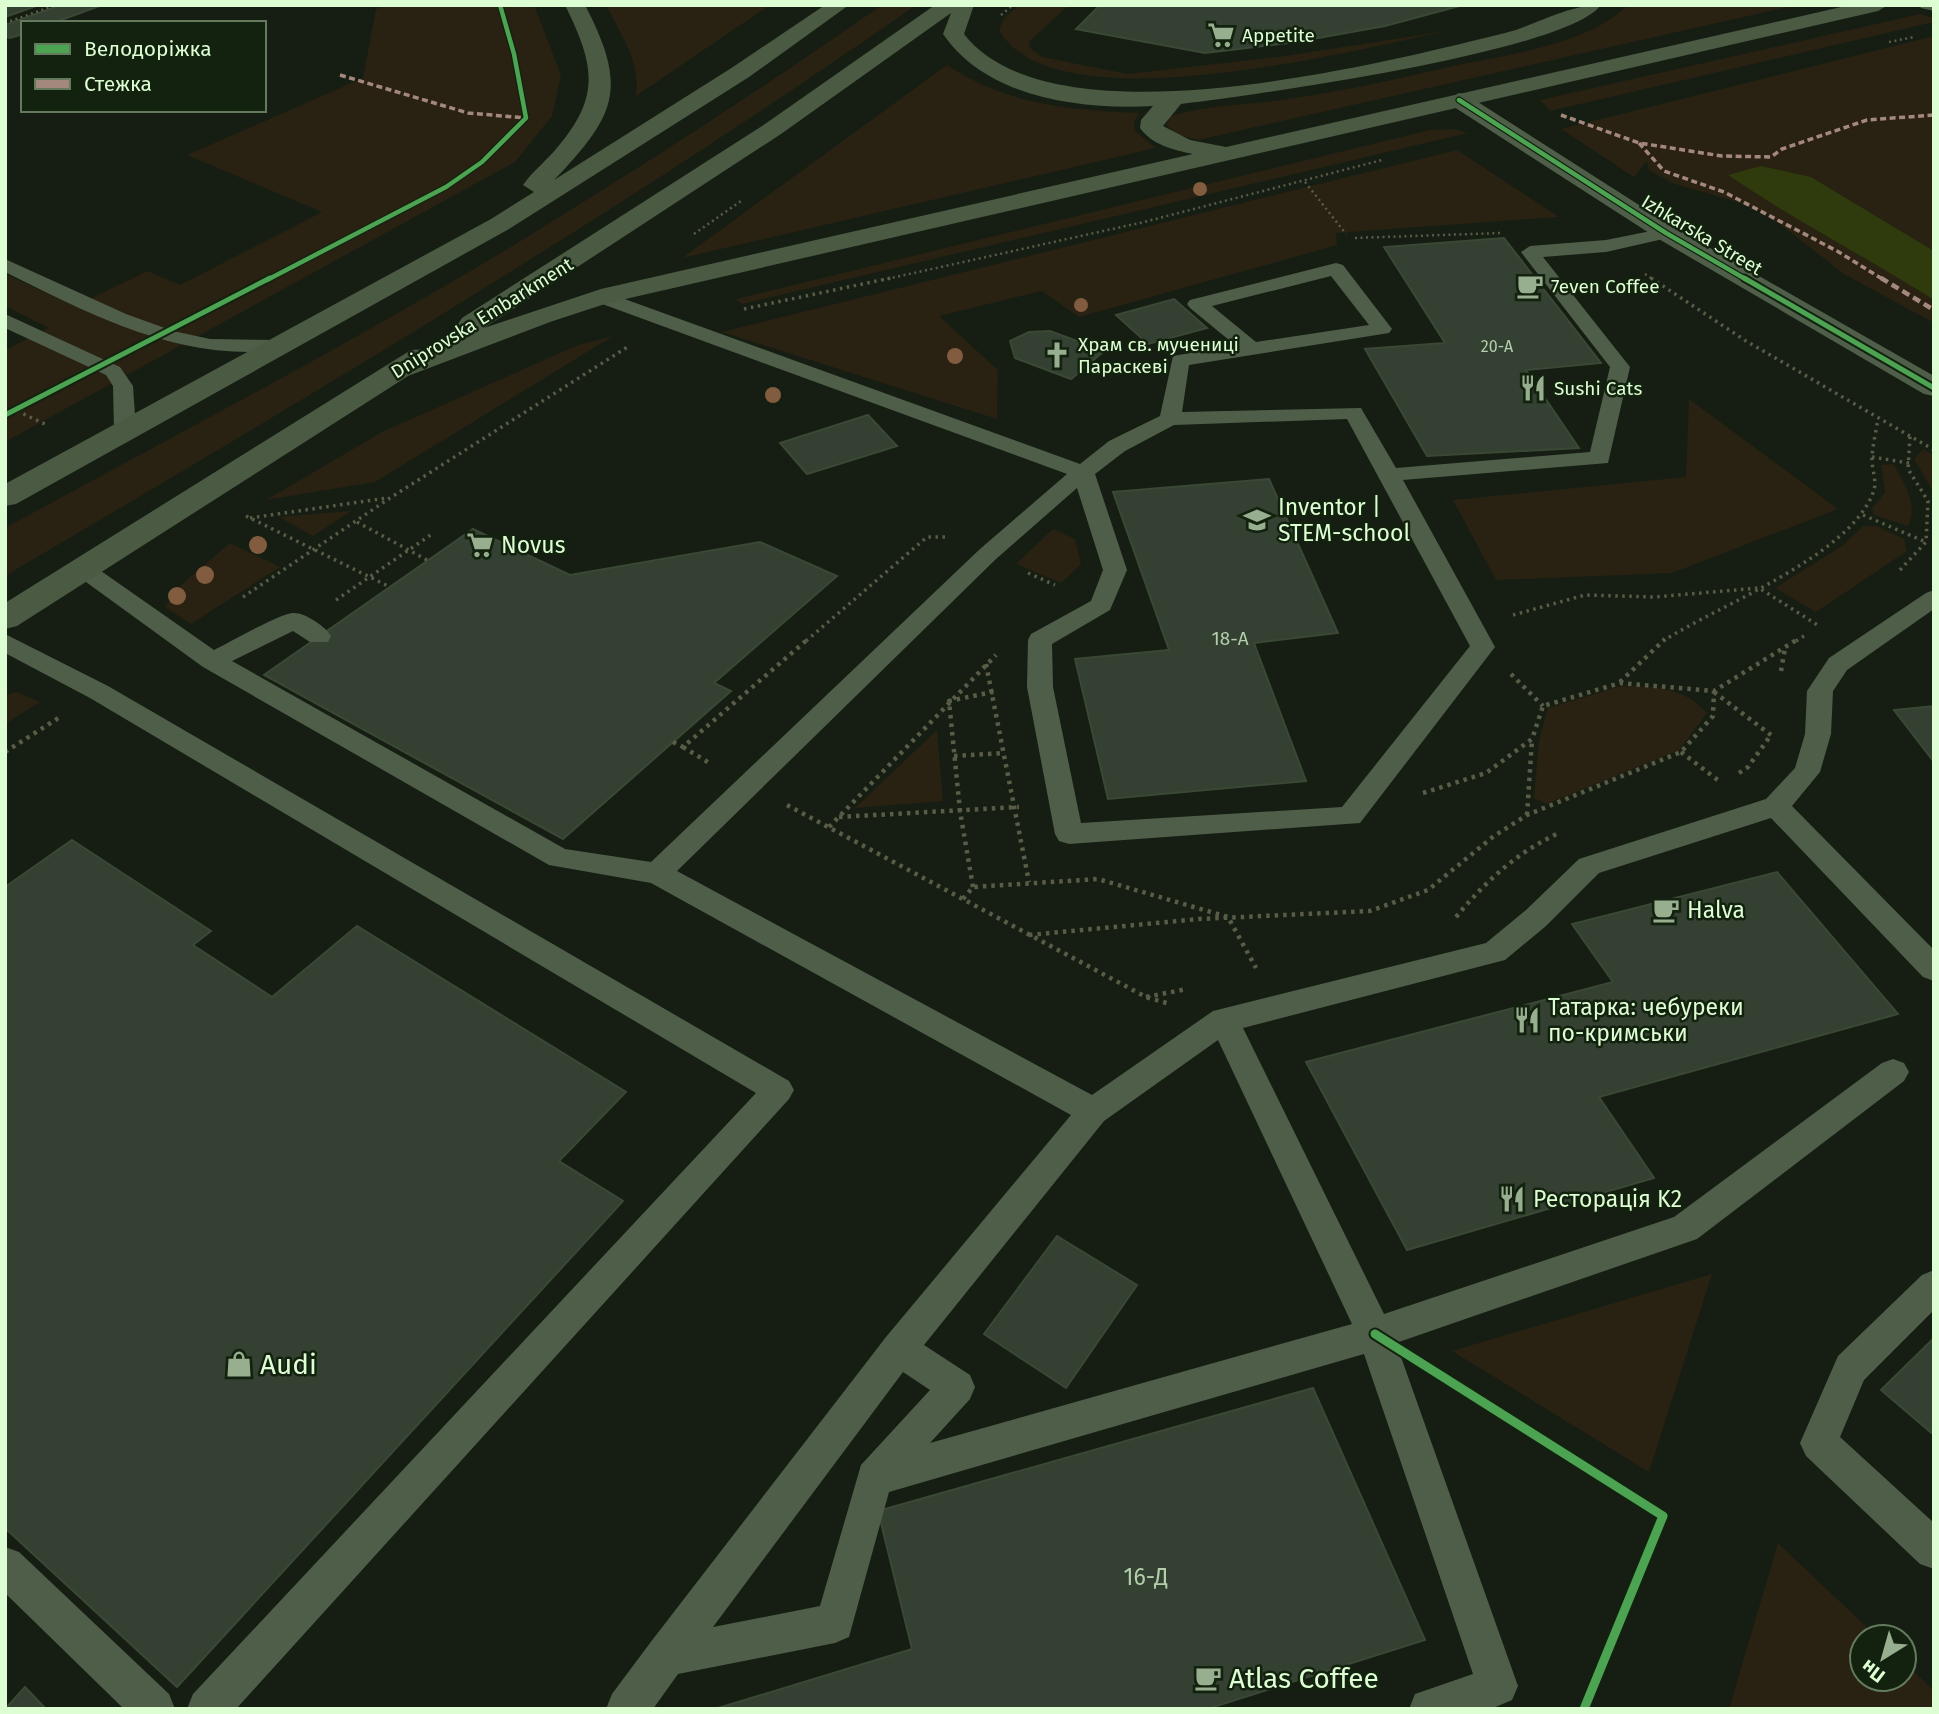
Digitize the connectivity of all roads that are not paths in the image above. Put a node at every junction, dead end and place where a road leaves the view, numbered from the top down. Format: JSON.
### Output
{"nodes":[{"id":1,"x":575,"y":5,"type":"edge"},
{"id":2,"x":839,"y":5,"type":"edge"},
{"id":3,"x":950,"y":5,"type":"edge"},
{"id":4,"x":964,"y":5,"type":"edge"},
{"id":5,"x":1591,"y":5,"type":"edge"},
{"id":6,"x":1878,"y":5,"type":"edge"},
{"id":7,"x":1926,"y":5,"type":"edge"},
{"id":8,"x":1934,"y":7,"type":"edge"},
{"id":9,"x":1173,"y":99,"type":"junction"},
{"id":10,"x":1459,"y":100,"type":"junction"},
{"id":11,"x":1229,"y":153,"type":"junction"},
{"id":12,"x":500,"y":223,"type":"junction"},
{"id":13,"x":1665,"y":233,"type":"junction"},
{"id":14,"x":5,"y":265,"type":"edge"},
{"id":15,"x":601,"y":297,"type":"junction"},
{"id":16,"x":5,"y":320,"type":"edge"},
{"id":17,"x":278,"y":346,"type":"junction"},
{"id":18,"x":1252,"y":350,"type":"junction"},
{"id":19,"x":400,"y":370,"type":"junction"},
{"id":20,"x":1934,"y":388,"type":"edge"},
{"id":21,"x":1170,"y":419,"type":"junction"},
{"id":22,"x":125,"y":430,"type":"junction"},
{"id":23,"x":1083,"y":472,"type":"junction"},
{"id":24,"x":1388,"y":475,"type":"junction"},
{"id":25,"x":5,"y":497,"type":"edge"},
{"id":26,"x":83,"y":569,"type":"junction"},
{"id":27,"x":1934,"y":598,"type":"edge"},
{"id":28,"x":5,"y":618,"type":"edge"},
{"id":29,"x":318,"y":636,"type":"dead end"},
{"id":30,"x":5,"y":642,"type":"edge"},
{"id":31,"x":212,"y":660,"type":"junction"},
{"id":32,"x":1776,"y":806,"type":"junction"},
{"id":33,"x":657,"y":873,"type":"junction"},
{"id":34,"x":1934,"y":969,"type":"edge"},
{"id":35,"x":1224,"y":1020,"type":"junction"},
{"id":36,"x":1893,"y":1072,"type":"dead end"},
{"id":37,"x":1094,"y":1111,"type":"junction"},
{"id":38,"x":1934,"y":1286,"type":"edge"},
{"id":39,"x":1375,"y":1334,"type":"junction"},
{"id":40,"x":899,"y":1349,"type":"junction"},
{"id":41,"x":874,"y":1478,"type":"junction"},
{"id":42,"x":1934,"y":1550,"type":"edge"},
{"id":43,"x":7,"y":1572,"type":"edge"},
{"id":44,"x":664,"y":1657,"type":"junction"},
{"id":45,"x":153,"y":1709,"type":"edge"},
{"id":46,"x":208,"y":1709,"type":"edge"},
{"id":47,"x":627,"y":1709,"type":"edge"},
{"id":48,"x":1430,"y":1709,"type":"edge"}],
"edges":[{"from":1,"to":12,"type":"main road"},
{"from":2,"to":12,"type":"main road"},
{"from":3,"to":19,"type":"main road","name":"Dniprovska Embarkment"},
{"from":4,"to":9,"type":"main road"},
{"from":5,"to":9,"type":"main road"},
{"from":6,"to":10,"type":"main road"},
{"from":7,"to":8,"type":"lane"},
{"from":9,"to":11,"type":"main road"},
{"from":10,"to":11,"type":"main road"},
{"from":10,"to":13,"type":"street","name":"Izhkarska Street"},
{"from":11,"to":15,"type":"main road"},
{"from":12,"to":17,"type":"main road"},
{"from":13,"to":20,"type":"street","name":"Izhkarska Street"},
{"from":13,"to":24,"type":"lane"},
{"from":14,"to":17,"type":"lane"},
{"from":15,"to":19,"type":"main road"},
{"from":15,"to":23,"type":"lane"},
{"from":16,"to":22,"type":"lane"},
{"from":17,"to":22,"type":"main road"},
{"from":18,"to":18,"type":"lane"},
{"from":18,"to":21,"type":"lane"},
{"from":19,"to":26,"type":"main road","name":"Dniprovska Embarkment"},
{"from":21,"to":23,"type":"lane"},
{"from":21,"to":24,"type":"lane"},
{"from":22,"to":25,"type":"main road"},
{"from":23,"to":24,"type":"lane"},
{"from":23,"to":33,"type":"lane"},
{"from":26,"to":28,"type":"main road","name":"Dniprovska Embarkment"},
{"from":26,"to":31,"type":"lane"},
{"from":27,"to":32,"type":"lane"},
{"from":29,"to":31,"type":"lane"},
{"from":30,"to":46,"type":"lane"},
{"from":31,"to":33,"type":"lane"},
{"from":32,"to":34,"type":"lane"},
{"from":32,"to":35,"type":"lane"},
{"from":33,"to":37,"type":"lane"},
{"from":35,"to":37,"type":"lane"},
{"from":35,"to":39,"type":"lane"},
{"from":36,"to":39,"type":"lane"},
{"from":37,"to":40,"type":"lane"},
{"from":38,"to":42,"type":"lane"},
{"from":39,"to":41,"type":"lane"},
{"from":39,"to":48,"type":"lane"},
{"from":40,"to":41,"type":"lane"},
{"from":40,"to":44,"type":"lane"},
{"from":41,"to":44,"type":"lane"},
{"from":43,"to":45,"type":"lane"},
{"from":44,"to":47,"type":"lane"}]}
